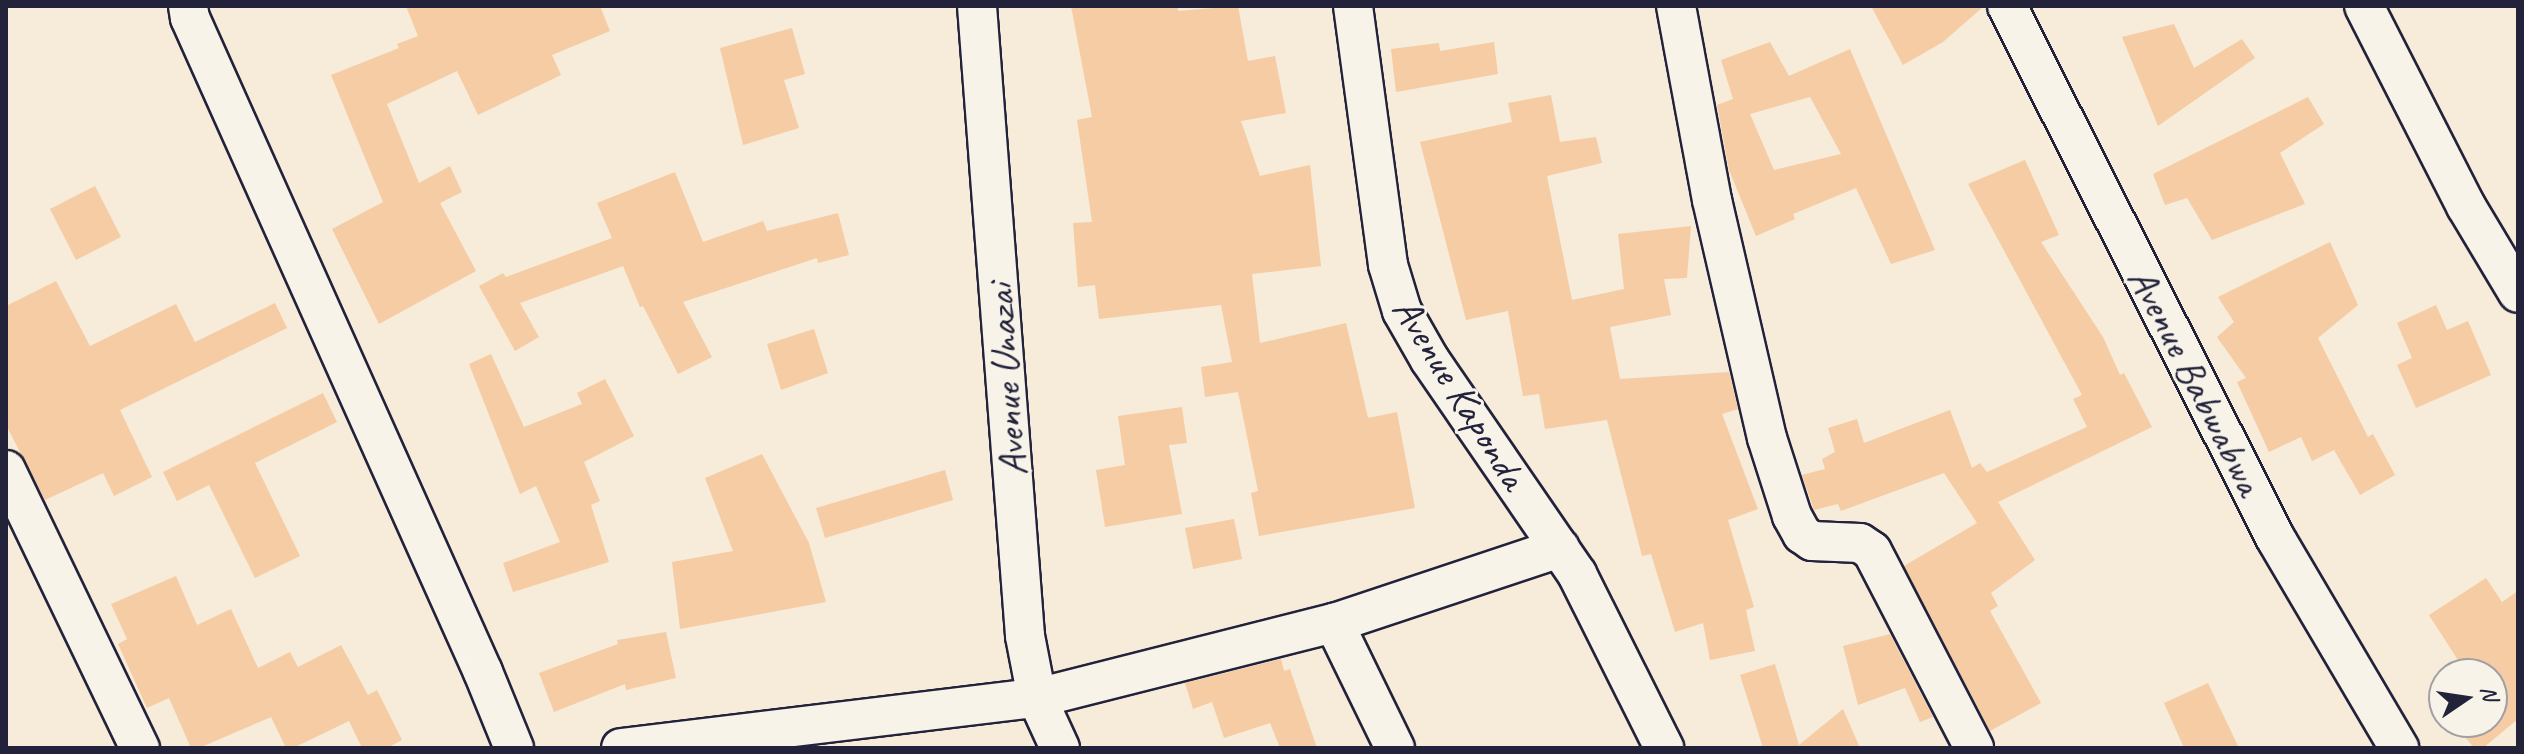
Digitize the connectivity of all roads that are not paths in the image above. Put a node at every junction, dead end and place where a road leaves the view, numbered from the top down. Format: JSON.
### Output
{"nodes":[{"id":1,"x":188,"y":6,"type":"edge"},
{"id":2,"x":977,"y":6,"type":"edge"},
{"id":3,"x":1353,"y":6,"type":"edge"},
{"id":4,"x":1676,"y":6,"type":"edge"},
{"id":5,"x":2007,"y":6,"type":"edge"},
{"id":6,"x":2364,"y":6,"type":"edge"},
{"id":7,"x":2518,"y":293,"type":"edge"},
{"id":8,"x":6,"y":470,"type":"edge"},
{"id":9,"x":1560,"y":548,"type":"junction"},
{"id":10,"x":1334,"y":623,"type":"junction"},
{"id":11,"x":1037,"y":698,"type":"junction"},
{"id":12,"x":794,"y":737,"type":"edge"},
{"id":13,"x":140,"y":748,"type":"edge"},
{"id":14,"x":514,"y":748,"type":"edge"},
{"id":15,"x":621,"y":748,"type":"edge"},
{"id":16,"x":1060,"y":748,"type":"edge"},
{"id":17,"x":1395,"y":748,"type":"edge"},
{"id":18,"x":1664,"y":748,"type":"edge"},
{"id":19,"x":1974,"y":748,"type":"edge"},
{"id":20,"x":2399,"y":748,"type":"edge"}],
"edges":[{"from":1,"to":14,"type":"street"},
{"from":2,"to":11,"type":"street","name":"Avenue Unazai"},
{"from":3,"to":9,"type":"street","name":"Avenue Kaponda"},
{"from":4,"to":19,"type":"street"},
{"from":5,"to":20,"type":"street","name":"Avenue Babwabwa"},
{"from":6,"to":7,"type":"street"},
{"from":8,"to":13,"type":"street"},
{"from":9,"to":10,"type":"street"},
{"from":9,"to":18,"type":"street","name":"Avenue Kaponda"},
{"from":10,"to":11,"type":"street"},
{"from":10,"to":17,"type":"street"},
{"from":11,"to":12,"type":"street"},
{"from":11,"to":16,"type":"street","name":"Avenue Unazai"},
{"from":12,"to":15,"type":"street"}]}
